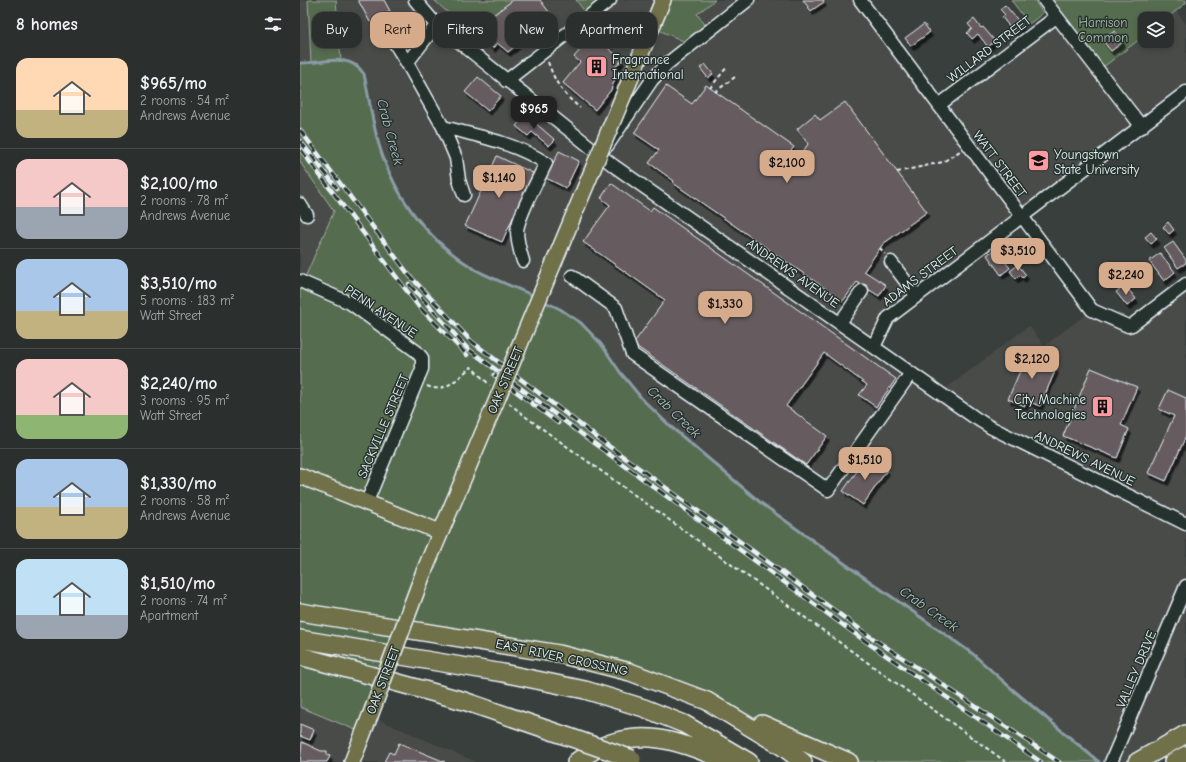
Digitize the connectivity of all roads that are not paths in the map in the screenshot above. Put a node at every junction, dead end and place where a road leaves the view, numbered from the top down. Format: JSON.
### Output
{"nodes":[{"id":1,"x":415,"y":0,"type":"edge"},
{"id":2,"x":610,"y":0,"type":"edge"},
{"id":3,"x":663,"y":0,"type":"edge"},
{"id":4,"x":748,"y":0,"type":"edge"},
{"id":5,"x":860,"y":0,"type":"edge"},
{"id":6,"x":1044,"y":0,"type":"edge"},
{"id":7,"x":1056,"y":17,"type":"junction"},
{"id":8,"x":433,"y":20,"type":"edge"},
{"id":9,"x":433,"y":29,"type":"edge"},
{"id":10,"x":398,"y":48,"type":"edge"},
{"id":11,"x":466,"y":48,"type":"edge"},
{"id":12,"x":407,"y":62,"type":"junction"},
{"id":13,"x":506,"y":81,"type":"junction"},
{"id":14,"x":1186,"y":92,"type":"edge"},
{"id":15,"x":939,"y":105,"type":"junction"},
{"id":16,"x":443,"y":127,"type":"junction"},
{"id":17,"x":1142,"y":127,"type":"junction"},
{"id":18,"x":602,"y":157,"type":"junction"},
{"id":19,"x":464,"y":195,"type":"dead end"},
{"id":20,"x":300,"y":204,"type":"edge"},
{"id":21,"x":307,"y":215,"type":"dead end"},
{"id":22,"x":1022,"y":216,"type":"junction"},
{"id":23,"x":523,"y":261,"type":"dead end"},
{"id":24,"x":891,"y":262,"type":"dead end"},
{"id":25,"x":572,"y":276,"type":"dead end"},
{"id":26,"x":300,"y":281,"type":"edge"},
{"id":27,"x":1186,"y":284,"type":"edge"},
{"id":28,"x":862,"y":291,"type":"dead end"},
{"id":29,"x":916,"y":295,"type":"junction"},
{"id":30,"x":840,"y":323,"type":"junction"},
{"id":31,"x":874,"y":347,"type":"junction"},
{"id":32,"x":422,"y":358,"type":"joint"},
{"id":33,"x":911,"y":373,"type":"junction"},
{"id":34,"x":300,"y":476,"type":"edge"},
{"id":35,"x":366,"y":504,"type":"junction"},
{"id":36,"x":1186,"y":524,"type":"edge"},
{"id":37,"x":440,"y":532,"type":"junction"},
{"id":38,"x":1186,"y":586,"type":"edge"},
{"id":39,"x":300,"y":612,"type":"edge"},
{"id":40,"x":300,"y":639,"type":"edge"},
{"id":41,"x":300,"y":656,"type":"edge"},
{"id":42,"x":707,"y":701,"type":"junction"},
{"id":43,"x":1186,"y":734,"type":"edge"},
{"id":44,"x":1186,"y":755,"type":"edge"},
{"id":45,"x":1143,"y":759,"type":"edge"},
{"id":46,"x":636,"y":760,"type":"edge"},
{"id":47,"x":352,"y":762,"type":"edge"},
{"id":48,"x":576,"y":762,"type":"edge"},
{"id":49,"x":728,"y":762,"type":"edge"},
{"id":50,"x":749,"y":762,"type":"edge"},
{"id":51,"x":803,"y":762,"type":"edge"},
{"id":52,"x":849,"y":762,"type":"edge"},
{"id":53,"x":1111,"y":762,"type":"edge"},
{"id":54,"x":1172,"y":762,"type":"edge"}],
"edges":[{"from":1,"to":8,"type":"street","name":"ANDREWS AVENUE"},
{"from":2,"to":13,"type":"street"},
{"from":3,"to":37,"type":"main road","name":"OAK STREET","bridge":true},
{"from":4,"to":18,"type":"street"},
{"from":5,"to":15,"type":"street","name":"WATT STREET"},
{"from":6,"to":7,"type":"street"},
{"from":7,"to":15,"type":"street","name":"WILLARD STREET"},
{"from":7,"to":17,"type":"street"},
{"from":9,"to":12,"type":"street"},
{"from":10,"to":12,"type":"street"},
{"from":11,"to":13,"type":"street","name":"ANDREWS AVENUE"},
{"from":12,"to":16,"type":"street"},
{"from":13,"to":18,"type":"street","name":"ANDREWS AVENUE"},
{"from":14,"to":17,"type":"street","name":"ADAMS STREET"},
{"from":15,"to":22,"type":"street","name":"WATT STREET"},
{"from":16,"to":19,"type":"street"},
{"from":16,"to":23,"type":"street"},
{"from":17,"to":22,"type":"street","name":"ADAMS STREET"},
{"from":18,"to":30,"type":"street","name":"ANDREWS AVENUE"},
{"from":20,"to":21,"type":"street"},
{"from":22,"to":27,"type":"street","name":"WATT STREET"},
{"from":22,"to":29,"type":"street","name":"ADAMS STREET"},
{"from":24,"to":29,"type":"street"},
{"from":25,"to":33,"type":"street"},
{"from":26,"to":32,"type":"street","name":"PENN AVENUE"},
{"from":28,"to":30,"type":"street"},
{"from":29,"to":31,"type":"street","name":"ADAMS STREET"},
{"from":30,"to":31,"type":"street","name":"ANDREWS AVENUE"},
{"from":31,"to":33,"type":"street","name":"ANDREWS AVENUE"},
{"from":32,"to":35,"type":"street","name":"SACKVILLE STREET"},
{"from":33,"to":36,"type":"street","name":"ANDREWS AVENUE"},
{"from":34,"to":35,"type":"main road"},
{"from":35,"to":37,"type":"main road"},
{"from":37,"to":47,"type":"main road","name":"OAK STREET","bridge":true},
{"from":38,"to":53,"type":"street","name":"VALLEY DRIVE"},
{"from":39,"to":42,"type":"highway","name":"EAST RIVER CROSSING"},
{"from":40,"to":50,"type":"highway","name":"EAST RIVER CROSSING"},
{"from":41,"to":46,"type":"highway","bridge":true},
{"from":42,"to":51,"type":"highway","name":"EAST RIVER CROSSING"},
{"from":42,"to":52,"type":"highway"},
{"from":43,"to":45,"type":"highway"},
{"from":44,"to":54,"type":"highway"},
{"from":48,"to":49,"type":"highway"}]}
